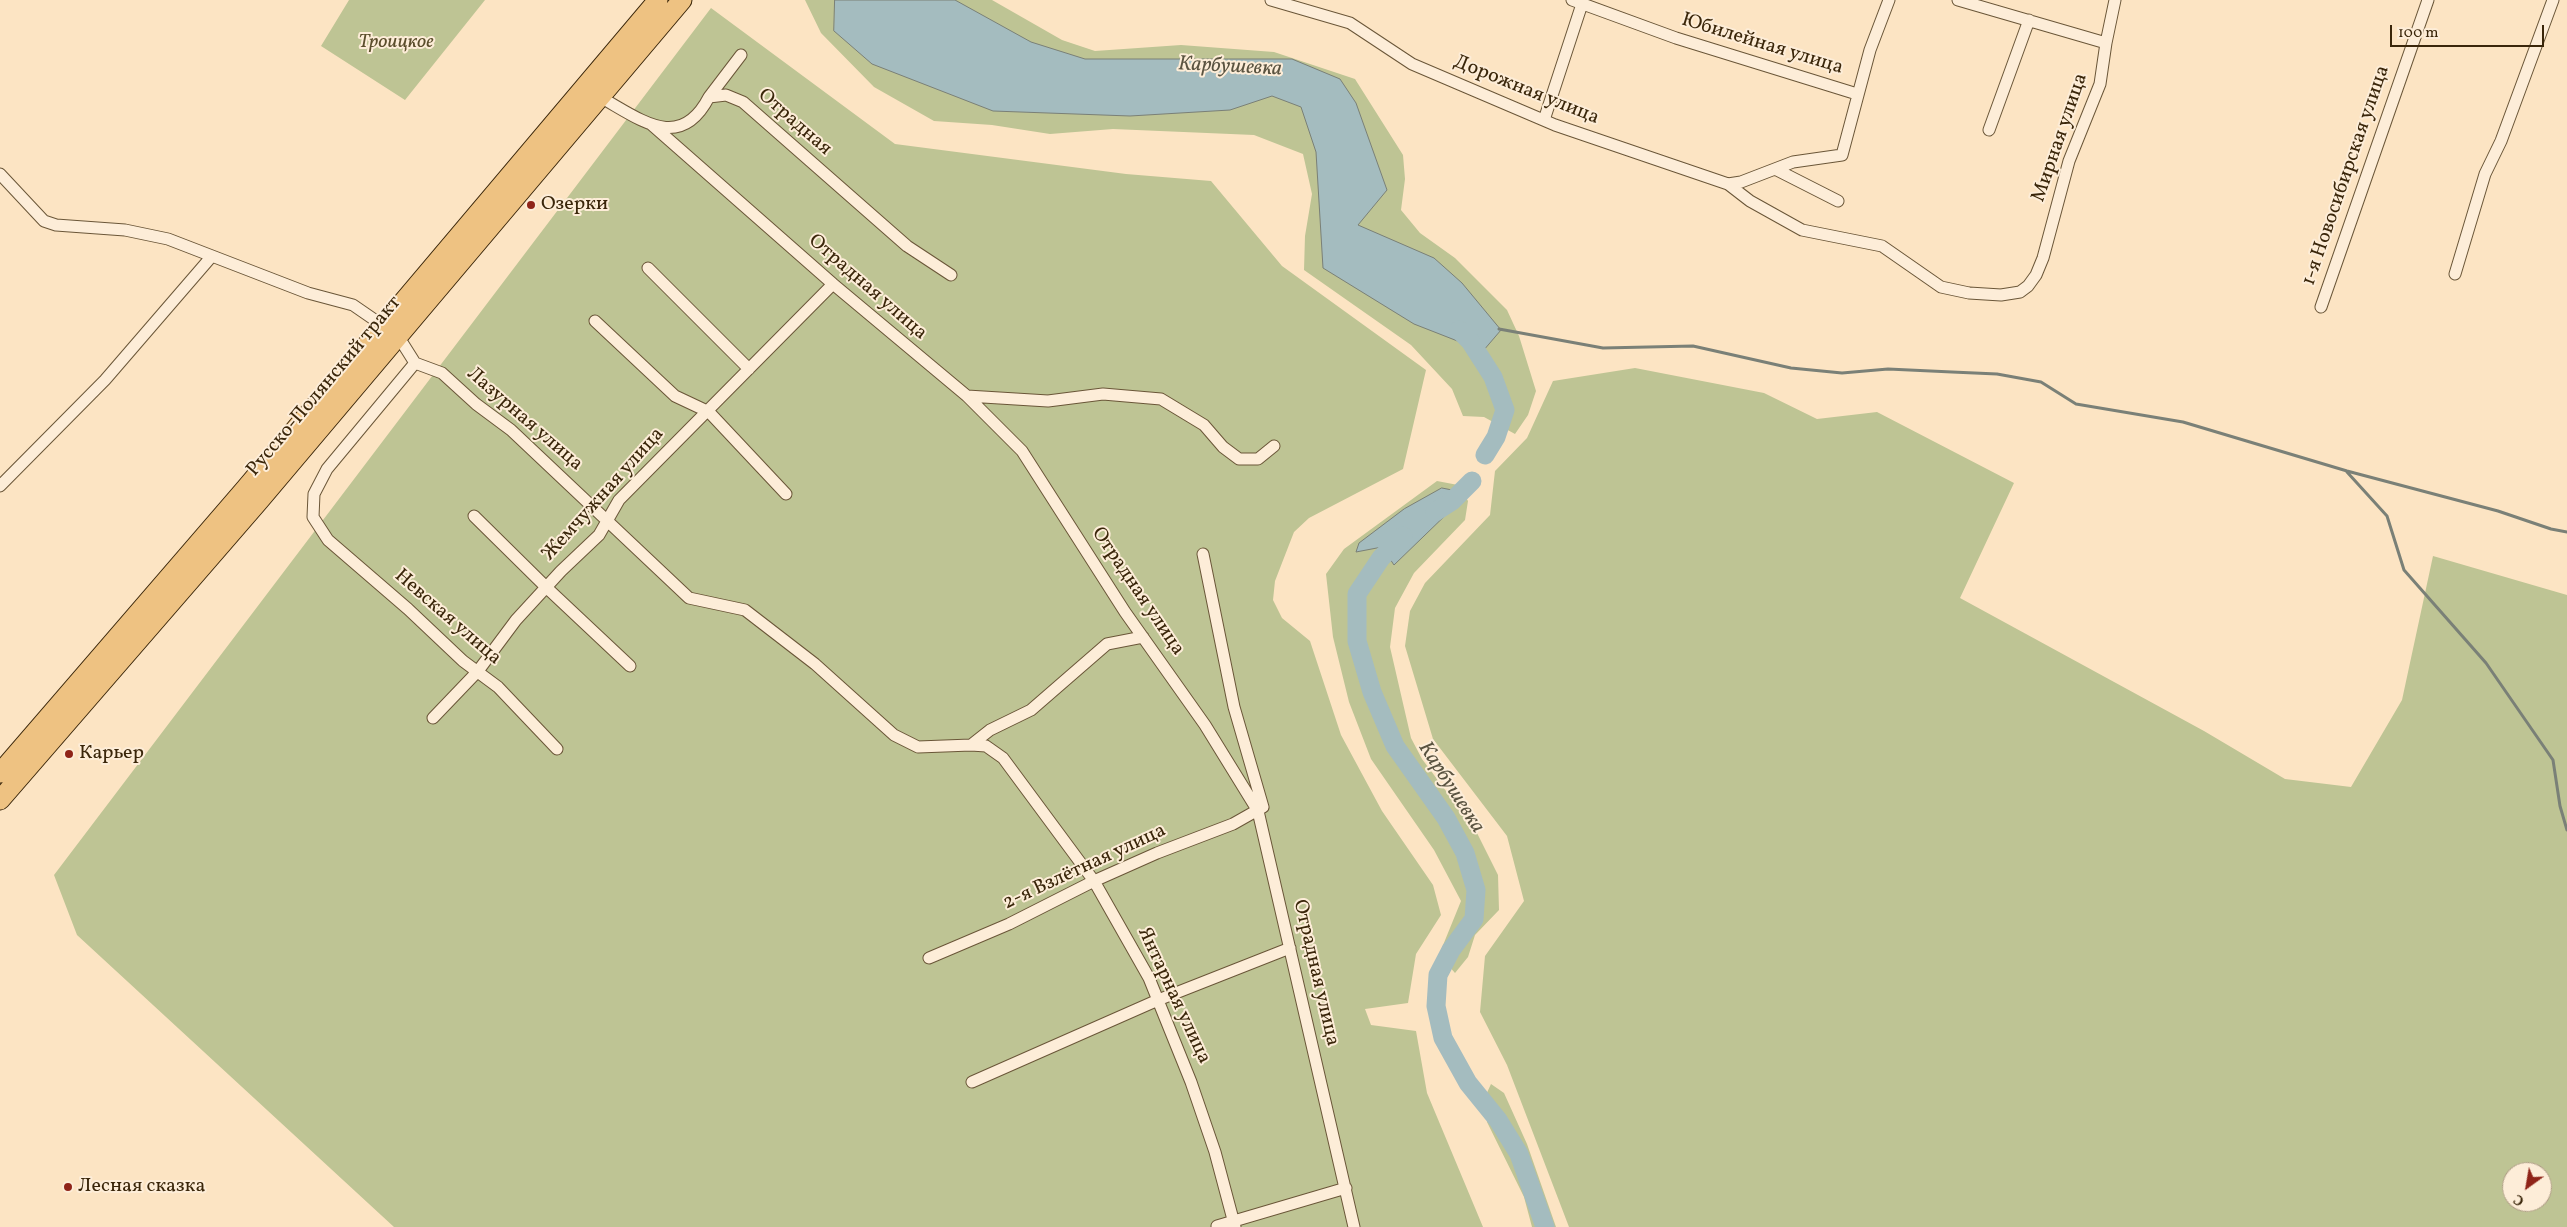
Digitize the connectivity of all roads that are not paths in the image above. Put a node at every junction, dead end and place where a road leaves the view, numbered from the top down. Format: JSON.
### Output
{"nodes":[{"id":1,"x":658,"y":0,"type":"edge"},
{"id":2,"x":682,"y":0,"type":"edge"},
{"id":3,"x":1271,"y":0,"type":"edge"},
{"id":4,"x":1889,"y":0,"type":"edge"},
{"id":5,"x":1958,"y":0,"type":"edge"},
{"id":6,"x":2115,"y":0,"type":"edge"},
{"id":7,"x":2428,"y":0,"type":"edge"},
{"id":8,"x":2553,"y":0,"type":"edge"},
{"id":9,"x":1582,"y":3,"type":"edge"},
{"id":10,"x":2029,"y":20,"type":"junction"},
{"id":11,"x":2106,"y":43,"type":"junction"},
{"id":12,"x":741,"y":55,"type":"dead end"},
{"id":13,"x":1857,"y":94,"type":"junction"},
{"id":14,"x":600,"y":97,"type":"junction"},
{"id":15,"x":709,"y":97,"type":"junction"},
{"id":16,"x":1544,"y":120,"type":"junction"},
{"id":17,"x":651,"y":124,"type":"junction"},
{"id":18,"x":1989,"y":130,"type":"dead end"},
{"id":19,"x":1775,"y":169,"type":"junction"},
{"id":20,"x":0,"y":174,"type":"edge"},
{"id":21,"x":1728,"y":184,"type":"junction"},
{"id":22,"x":1838,"y":201,"type":"dead end"},
{"id":23,"x":212,"y":256,"type":"junction"},
{"id":24,"x":648,"y":268,"type":"dead end"},
{"id":25,"x":2455,"y":274,"type":"dead end"},
{"id":26,"x":951,"y":275,"type":"dead end"},
{"id":27,"x":833,"y":284,"type":"junction"},
{"id":28,"x":2321,"y":307,"type":"dead end"},
{"id":29,"x":595,"y":321,"type":"dead end"},
{"id":30,"x":391,"y":331,"type":"junction"},
{"id":31,"x":415,"y":364,"type":"junction"},
{"id":32,"x":749,"y":369,"type":"junction"},
{"id":33,"x":967,"y":396,"type":"junction"},
{"id":34,"x":708,"y":412,"type":"junction"},
{"id":35,"x":1274,"y":446,"type":"dead end"},
{"id":36,"x":0,"y":486,"type":"edge"},
{"id":37,"x":786,"y":494,"type":"dead end"},
{"id":38,"x":474,"y":516,"type":"dead end"},
{"id":39,"x":608,"y":520,"type":"junction"},
{"id":40,"x":1203,"y":554,"type":"dead end"},
{"id":41,"x":547,"y":588,"type":"junction"},
{"id":42,"x":689,"y":598,"type":"joint"},
{"id":43,"x":1143,"y":637,"type":"junction"},
{"id":44,"x":630,"y":666,"type":"dead end"},
{"id":45,"x":478,"y":671,"type":"junction"},
{"id":46,"x":433,"y":718,"type":"dead end"},
{"id":47,"x":971,"y":745,"type":"junction"},
{"id":48,"x":557,"y":749,"type":"dead end"},
{"id":49,"x":0,"y":773,"type":"edge"},
{"id":50,"x":0,"y":800,"type":"edge"},
{"id":51,"x":1258,"y":811,"type":"junction"},
{"id":52,"x":1094,"y":881,"type":"junction"},
{"id":53,"x":1290,"y":948,"type":"junction"},
{"id":54,"x":928,"y":958,"type":"dead end"},
{"id":55,"x":1158,"y":1000,"type":"junction"},
{"id":56,"x":972,"y":1082,"type":"dead end"},
{"id":57,"x":1346,"y":1188,"type":"junction"},
{"id":58,"x":1234,"y":1225,"type":"edge"},
{"id":59,"x":1217,"y":1226,"type":"edge"},
{"id":60,"x":1354,"y":1227,"type":"edge"}],
"edges":[{"from":1,"to":30,"type":"main road","name":"Русско-Полянский тракт"},
{"from":2,"to":14,"type":"main road","name":"Русско-Полянский тракт"},
{"from":3,"to":16,"type":"street","name":"Дорожная улица"},
{"from":4,"to":13,"type":"street"},
{"from":5,"to":10,"type":"street"},
{"from":6,"to":11,"type":"street","name":"Мирная улица"},
{"from":7,"to":28,"type":"street","name":"1-я Новосибирская улица"},
{"from":8,"to":25,"type":"street"},
{"from":9,"to":13,"type":"street","name":"Юбилейная улица"},
{"from":9,"to":16,"type":"street"},
{"from":10,"to":11,"type":"street"},
{"from":10,"to":18,"type":"street"},
{"from":11,"to":21,"type":"street","name":"Мирная улица"},
{"from":12,"to":15,"type":"street"},
{"from":13,"to":19,"type":"street"},
{"from":14,"to":17,"type":"street"},
{"from":14,"to":30,"type":"main road","name":"Русско-Полянский тракт"},
{"from":15,"to":17,"type":"street"},
{"from":15,"to":26,"type":"street","name":"Отрадная"},
{"from":16,"to":21,"type":"street","name":"Дорожная улица"},
{"from":17,"to":27,"type":"street","name":"Отрадная улица"},
{"from":19,"to":21,"type":"street"},
{"from":19,"to":22,"type":"street"},
{"from":20,"to":23,"type":"street"},
{"from":23,"to":30,"type":"street"},
{"from":23,"to":36,"type":"street"},
{"from":24,"to":32,"type":"street"},
{"from":27,"to":32,"type":"street","name":"Жемчужная улица"},
{"from":27,"to":33,"type":"street","name":"Отрадная улица"},
{"from":29,"to":34,"type":"street"},
{"from":30,"to":31,"type":"street"},
{"from":30,"to":49,"type":"main road","name":"Русско-Полянский тракт"},
{"from":30,"to":50,"type":"main road","name":"Русско-Полянский тракт"},
{"from":31,"to":39,"type":"street","name":"Лазурная улица"},
{"from":31,"to":45,"type":"street","name":"Невская улица"},
{"from":32,"to":34,"type":"street","name":"Жемчужная улица"},
{"from":33,"to":35,"type":"street"},
{"from":33,"to":43,"type":"street","name":"Отрадная улица"},
{"from":34,"to":37,"type":"street"},
{"from":34,"to":39,"type":"street","name":"Жемчужная улица"},
{"from":38,"to":41,"type":"street"},
{"from":39,"to":41,"type":"street","name":"Жемчужная улица"},
{"from":39,"to":42,"type":"street","name":"Лазурная улица"},
{"from":40,"to":51,"type":"street"},
{"from":41,"to":44,"type":"street"},
{"from":41,"to":45,"type":"street","name":"Жемчужная улица"},
{"from":42,"to":47,"type":"street","name":"Янтарная улица"},
{"from":43,"to":47,"type":"street"},
{"from":43,"to":51,"type":"street","name":"Отрадная улица"},
{"from":45,"to":46,"type":"street","name":"Жемчужная улица"},
{"from":45,"to":48,"type":"street","name":"Невская улица"},
{"from":47,"to":52,"type":"street","name":"Янтарная улица"},
{"from":51,"to":52,"type":"street","name":"2-я Взлётная улица"},
{"from":51,"to":53,"type":"street","name":"Отрадная улица"},
{"from":52,"to":54,"type":"street","name":"2-я Взлётная улица"},
{"from":52,"to":55,"type":"street","name":"Янтарная улица"},
{"from":53,"to":55,"type":"street"},
{"from":53,"to":57,"type":"street","name":"Отрадная улица"},
{"from":55,"to":56,"type":"street"},
{"from":55,"to":58,"type":"street","name":"Янтарная улица"},
{"from":57,"to":58,"type":"street"},
{"from":57,"to":60,"type":"street","name":"Отрадная улица"},
{"from":58,"to":59,"type":"street"}]}
